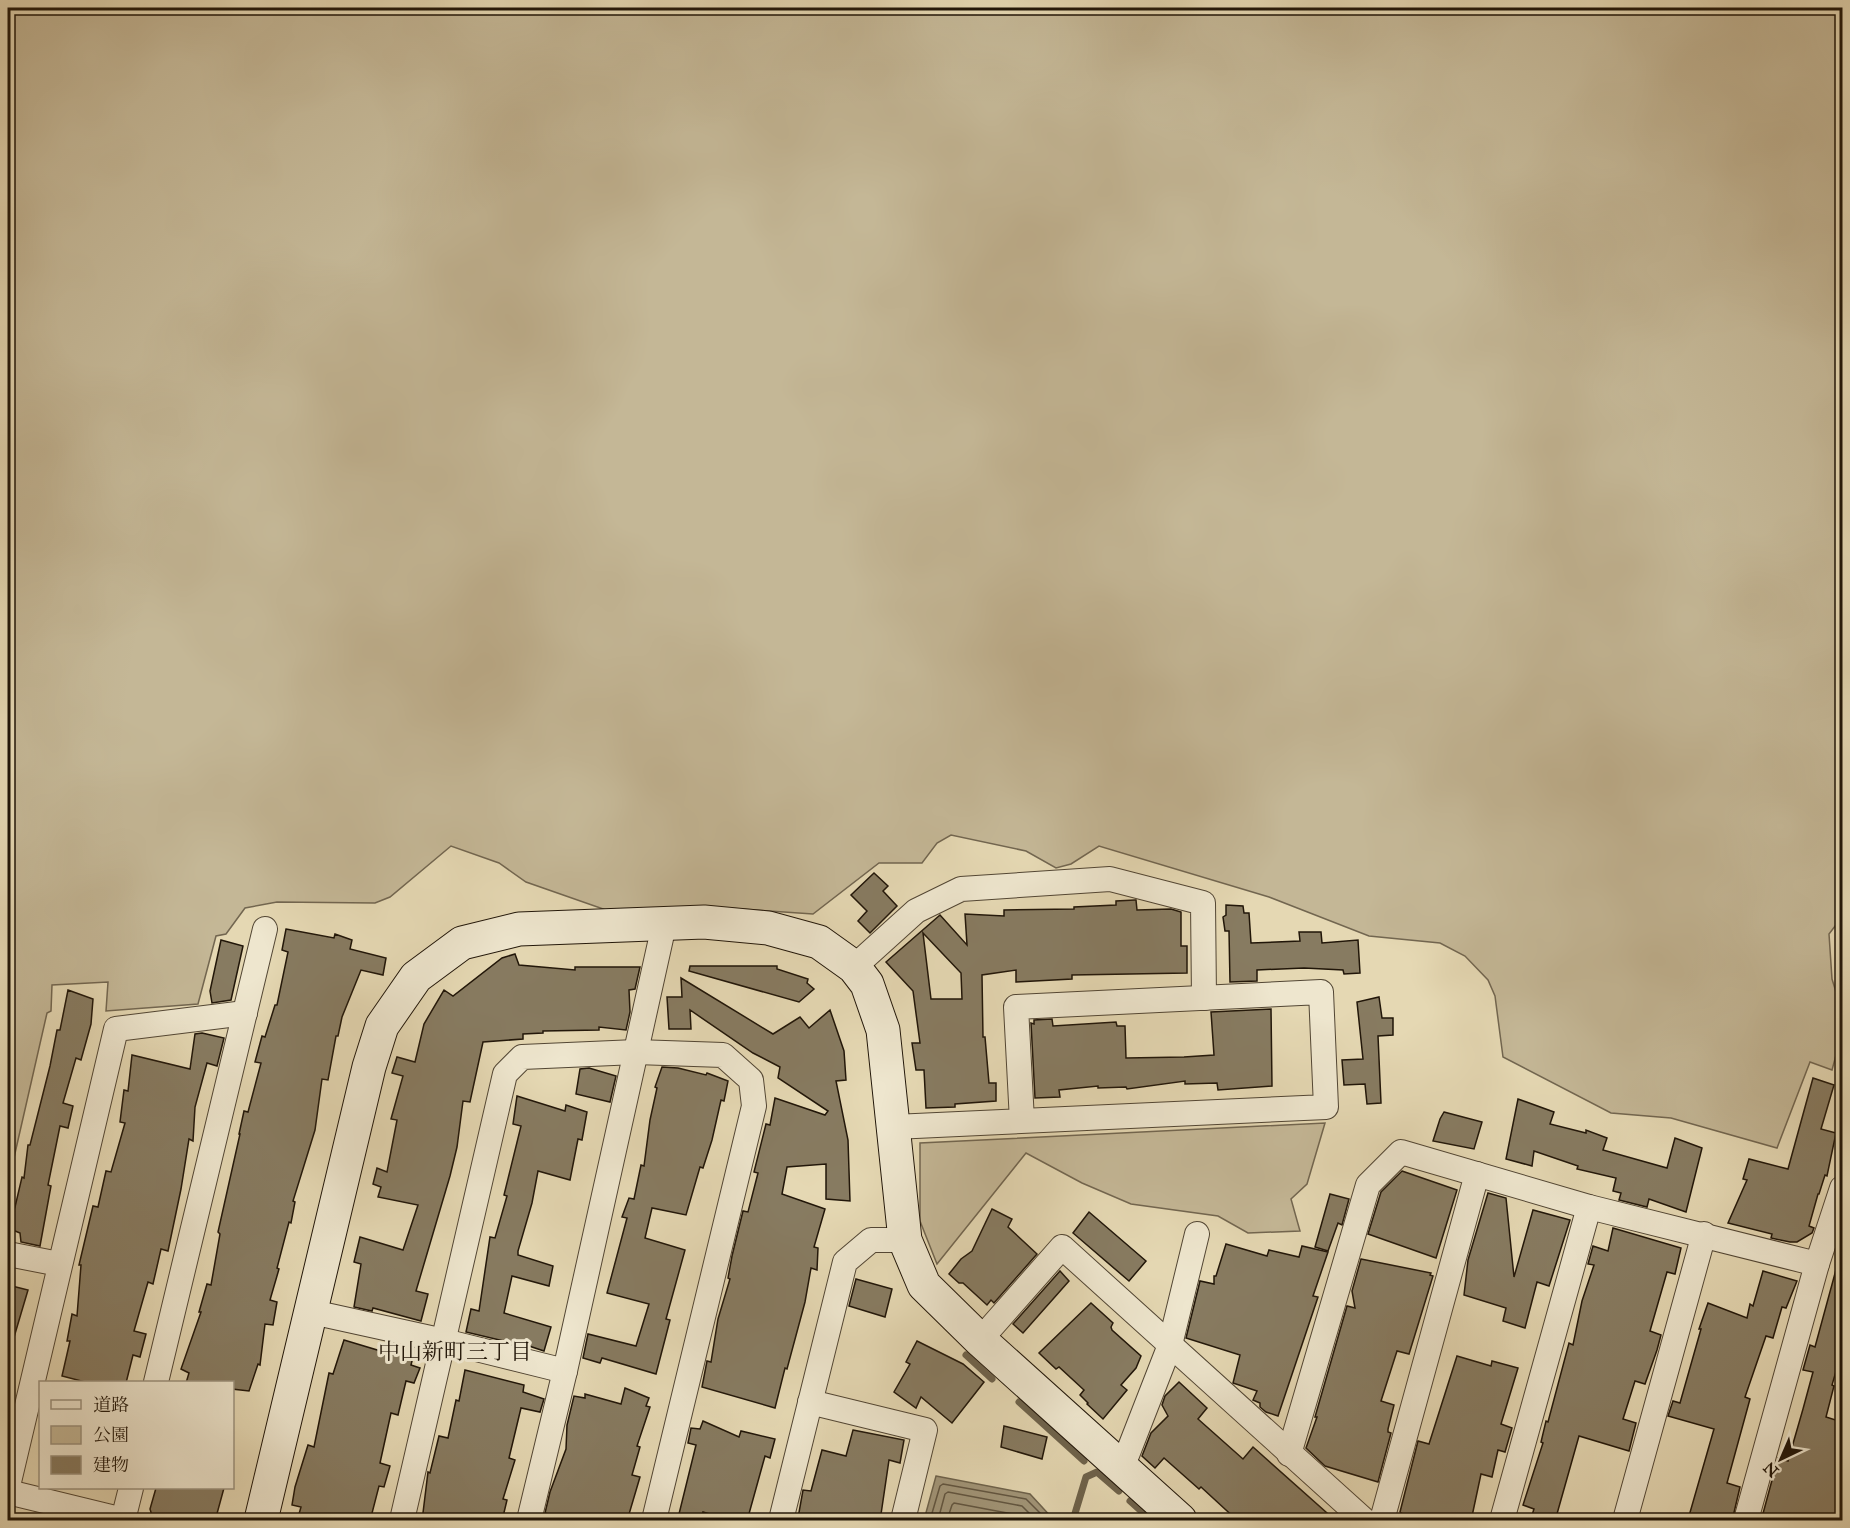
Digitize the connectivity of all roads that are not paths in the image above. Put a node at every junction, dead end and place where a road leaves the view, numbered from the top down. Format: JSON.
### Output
{"nodes":[{"id":1,"x":664,"y":925,"type":"junction"},
{"id":2,"x":265,"y":929,"type":"dead end"},
{"id":3,"x":854,"y":967,"type":"junction"},
{"id":4,"x":1204,"y":998,"type":"junction"},
{"id":5,"x":245,"y":1013,"type":"junction"},
{"id":6,"x":636,"y":1052,"type":"junction"},
{"id":7,"x":1022,"y":1121,"type":"junction"},
{"id":8,"x":894,"y":1127,"type":"junction"},
{"id":9,"x":1477,"y":1174,"type":"junction"},
{"id":10,"x":1842,"y":1188,"type":"edge"},
{"id":11,"x":1590,"y":1207,"type":"junction"},
{"id":12,"x":1197,"y":1234,"type":"dead end"},
{"id":13,"x":1704,"y":1234,"type":"junction"},
{"id":14,"x":905,"y":1240,"type":"junction"},
{"id":15,"x":8,"y":1254,"type":"edge"},
{"id":16,"x":59,"y":1264,"type":"junction"},
{"id":17,"x":1817,"y":1264,"type":"junction"},
{"id":18,"x":312,"y":1312,"type":"junction"},
{"id":19,"x":980,"y":1340,"type":"junction"},
{"id":20,"x":444,"y":1341,"type":"junction"},
{"id":21,"x":1170,"y":1345,"type":"junction"},
{"id":22,"x":565,"y":1371,"type":"junction"},
{"id":23,"x":156,"y":1381,"type":"edge"},
{"id":24,"x":810,"y":1402,"type":"junction"},
{"id":25,"x":1289,"y":1454,"type":"junction"},
{"id":26,"x":1122,"y":1468,"type":"junction"},
{"id":27,"x":8,"y":1486,"type":"edge"},
{"id":28,"x":131,"y":1489,"type":"edge"},
{"id":29,"x":8,"y":1492,"type":"edge"},
{"id":30,"x":123,"y":1520,"type":"edge"},
{"id":31,"x":261,"y":1521,"type":"edge"},
{"id":32,"x":402,"y":1521,"type":"edge"},
{"id":33,"x":529,"y":1521,"type":"edge"},
{"id":34,"x":654,"y":1521,"type":"edge"},
{"id":35,"x":781,"y":1521,"type":"edge"},
{"id":36,"x":903,"y":1521,"type":"edge"},
{"id":37,"x":1180,"y":1521,"type":"edge"},
{"id":38,"x":1364,"y":1521,"type":"edge"},
{"id":39,"x":1382,"y":1521,"type":"edge"},
{"id":40,"x":1502,"y":1521,"type":"edge"},
{"id":41,"x":1625,"y":1521,"type":"edge"},
{"id":42,"x":1746,"y":1521,"type":"edge"}],
"edges":[{"from":1,"to":3,"type":"street"},
{"from":1,"to":6,"type":"street"},
{"from":1,"to":18,"type":"street"},
{"from":2,"to":5,"type":"street"},
{"from":3,"to":4,"type":"street"},
{"from":3,"to":8,"type":"street"},
{"from":4,"to":7,"type":"street"},
{"from":4,"to":7,"type":"street"},
{"from":5,"to":16,"type":"street"},
{"from":5,"to":23,"type":"street"},
{"from":6,"to":20,"type":"street"},
{"from":6,"to":22,"type":"street"},
{"from":6,"to":34,"type":"street"},
{"from":7,"to":8,"type":"street"},
{"from":8,"to":14,"type":"street"},
{"from":9,"to":11,"type":"street"},
{"from":9,"to":25,"type":"street"},
{"from":9,"to":39,"type":"street"},
{"from":10,"to":17,"type":"street"},
{"from":11,"to":13,"type":"street"},
{"from":11,"to":40,"type":"street"},
{"from":12,"to":21,"type":"street"},
{"from":13,"to":17,"type":"street"},
{"from":13,"to":41,"type":"street"},
{"from":14,"to":19,"type":"street"},
{"from":14,"to":24,"type":"street"},
{"from":15,"to":16,"type":"street"},
{"from":16,"to":27,"type":"street"},
{"from":17,"to":42,"type":"street"},
{"from":18,"to":20,"type":"street"},
{"from":18,"to":31,"type":"street"},
{"from":19,"to":21,"type":"street"},
{"from":19,"to":26,"type":"street"},
{"from":20,"to":22,"type":"street"},
{"from":20,"to":32,"type":"street"},
{"from":21,"to":25,"type":"street"},
{"from":21,"to":26,"type":"street"},
{"from":22,"to":33,"type":"street"},
{"from":24,"to":35,"type":"street"},
{"from":24,"to":36,"type":"street"},
{"from":25,"to":38,"type":"street"},
{"from":26,"to":37,"type":"street"},
{"from":28,"to":30,"type":"street"},
{"from":29,"to":30,"type":"street"}]}
